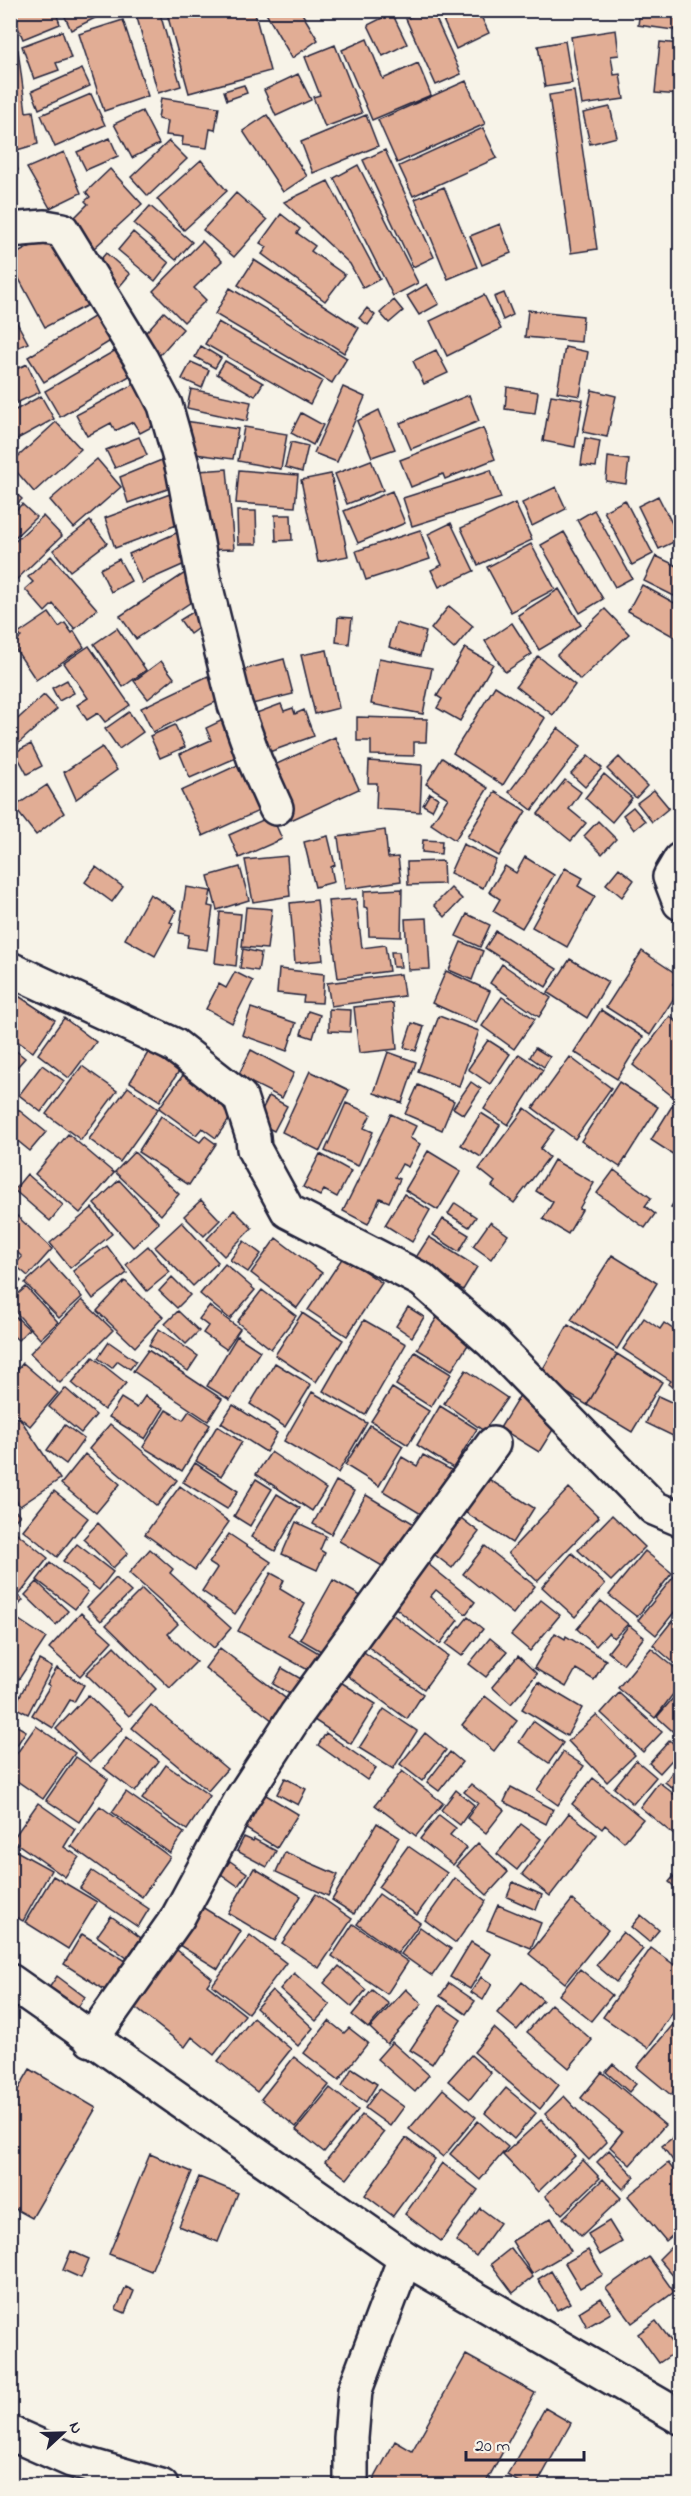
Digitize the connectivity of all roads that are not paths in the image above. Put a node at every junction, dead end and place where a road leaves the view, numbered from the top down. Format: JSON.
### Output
{"nodes":[{"id":1,"x":10,"y":230,"type":"edge"},
{"id":2,"x":276,"y":808,"type":"dead end"},
{"id":3,"x":681,"y":860,"type":"edge"},
{"id":4,"x":681,"y":903,"type":"edge"},
{"id":5,"x":10,"y":969,"type":"edge"},
{"id":6,"x":493,"y":1444,"type":"dead end"},
{"id":7,"x":681,"y":1520,"type":"edge"},
{"id":8,"x":10,"y":1981,"type":"edge"},
{"id":9,"x":91,"y":2040,"type":"junction"},
{"id":10,"x":405,"y":2258,"type":"junction"},
{"id":11,"x":681,"y":2417,"type":"edge"},
{"id":12,"x":10,"y":2433,"type":"edge"},
{"id":13,"x":161,"y":2486,"type":"edge"},
{"id":14,"x":351,"y":2486,"type":"edge"}],
"edges":[{"from":1,"to":2,"type":"street"},
{"from":3,"to":4,"type":"street"},
{"from":5,"to":7,"type":"street"},
{"from":6,"to":9,"type":"street"},
{"from":8,"to":9,"type":"street"},
{"from":9,"to":10,"type":"street"},
{"from":10,"to":11,"type":"street"},
{"from":10,"to":14,"type":"street"},
{"from":12,"to":13,"type":"street"}]}
